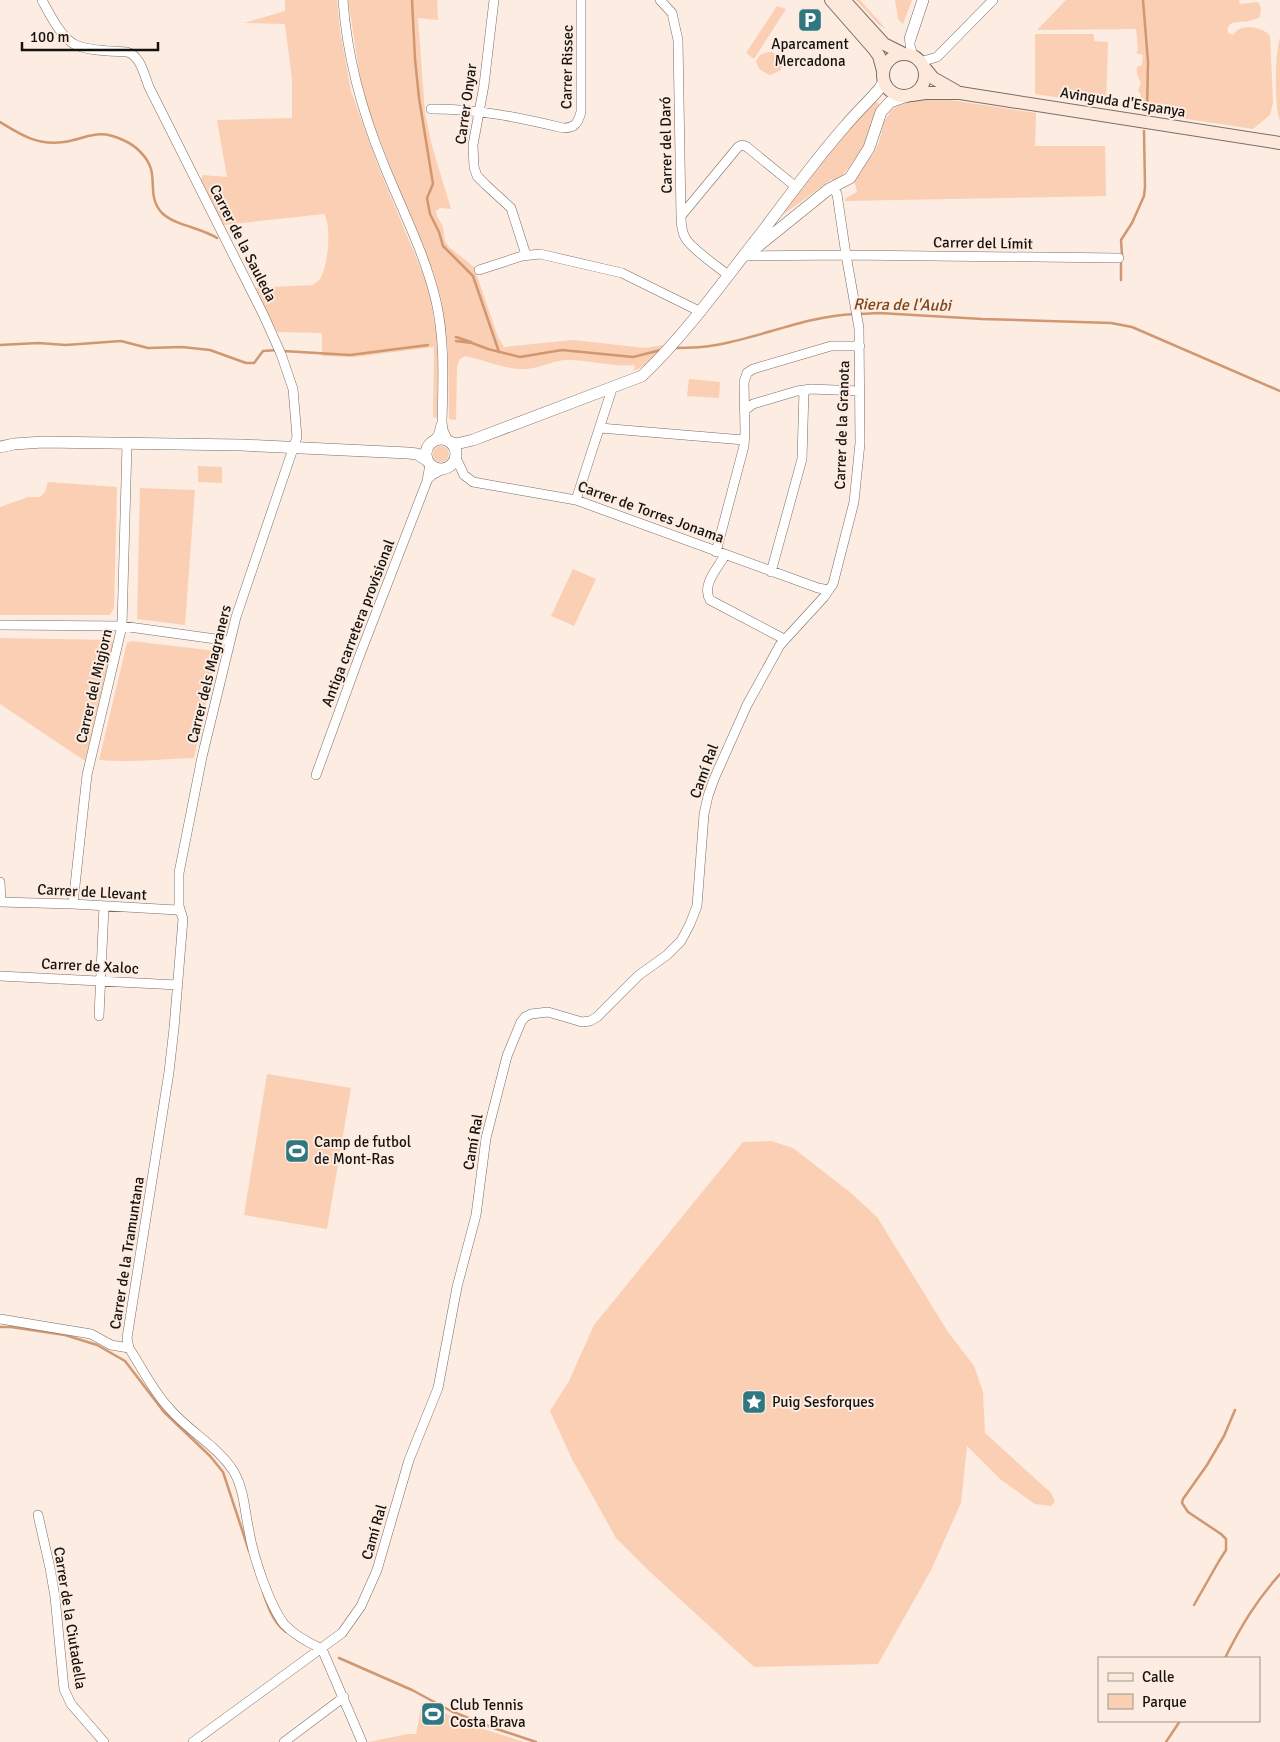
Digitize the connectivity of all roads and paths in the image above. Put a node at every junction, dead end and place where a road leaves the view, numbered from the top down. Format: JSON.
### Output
{"nodes":[{"id":1,"x":42,"y":0,"type":"edge"},
{"id":2,"x":343,"y":0,"type":"edge"},
{"id":3,"x":494,"y":0,"type":"edge"},
{"id":4,"x":581,"y":0,"type":"edge"},
{"id":5,"x":660,"y":0,"type":"edge"},
{"id":6,"x":831,"y":0,"type":"edge"},
{"id":7,"x":844,"y":0,"type":"edge"},
{"id":8,"x":923,"y":0,"type":"edge"},
{"id":9,"x":993,"y":0,"type":"edge"},
{"id":10,"x":910,"y":39,"type":"joint"},
{"id":11,"x":915,"y":60,"type":"junction"},
{"id":12,"x":882,"y":80,"type":"junction"},
{"id":13,"x":960,"y":93,"type":"junction"},
{"id":14,"x":909,"y":95,"type":"junction"},
{"id":15,"x":431,"y":109,"type":"dead end"},
{"id":16,"x":479,"y":111,"type":"junction"},
{"id":17,"x":1280,"y":142,"type":"edge"},
{"id":18,"x":839,"y":183,"type":"junction"},
{"id":19,"x":796,"y":187,"type":"junction"},
{"id":20,"x":839,"y":205,"type":"junction"},
{"id":21,"x":681,"y":216,"type":"junction"},
{"id":22,"x":526,"y":255,"type":"junction"},
{"id":23,"x":846,"y":255,"type":"junction"},
{"id":24,"x":744,"y":256,"type":"junction"},
{"id":25,"x":1119,"y":258,"type":"dead end"},
{"id":26,"x":479,"y":270,"type":"dead end"},
{"id":27,"x":728,"y":275,"type":"junction"},
{"id":28,"x":701,"y":312,"type":"junction"},
{"id":29,"x":860,"y":346,"type":"junction"},
{"id":30,"x":612,"y":388,"type":"junction"},
{"id":31,"x":804,"y":390,"type":"junction"},
{"id":32,"x":860,"y":391,"type":"junction"},
{"id":33,"x":744,"y":411,"type":"junction"},
{"id":34,"x":442,"y":422,"type":"junction"},
{"id":35,"x":600,"y":428,"type":"junction"},
{"id":36,"x":744,"y":440,"type":"junction"},
{"id":37,"x":127,"y":444,"type":"junction"},
{"id":38,"x":430,"y":444,"type":"junction"},
{"id":39,"x":293,"y":446,"type":"junction"},
{"id":40,"x":0,"y":447,"type":"edge"},
{"id":41,"x":452,"y":448,"type":"junction"},
{"id":42,"x":408,"y":453,"type":"junction"},
{"id":43,"x":429,"y":463,"type":"junction"},
{"id":44,"x":445,"y":468,"type":"junction"},
{"id":45,"x":462,"y":472,"type":"junction"},
{"id":46,"x":427,"y":481,"type":"junction"},
{"id":47,"x":576,"y":500,"type":"junction"},
{"id":48,"x":716,"y":552,"type":"junction"},
{"id":49,"x":725,"y":556,"type":"junction"},
{"id":50,"x":771,"y":572,"type":"junction"},
{"id":51,"x":829,"y":590,"type":"junction"},
{"id":52,"x":0,"y":625,"type":"edge"},
{"id":53,"x":122,"y":626,"type":"junction"},
{"id":54,"x":230,"y":641,"type":"junction"},
{"id":55,"x":782,"y":642,"type":"junction"},
{"id":56,"x":316,"y":776,"type":"dead end"},
{"id":57,"x":0,"y":882,"type":"edge"},
{"id":58,"x":1,"y":902,"type":"edge"},
{"id":59,"x":73,"y":904,"type":"junction"},
{"id":60,"x":104,"y":906,"type":"junction"},
{"id":61,"x":182,"y":913,"type":"junction"},
{"id":62,"x":0,"y":976,"type":"edge"},
{"id":63,"x":101,"y":981,"type":"junction"},
{"id":64,"x":178,"y":985,"type":"junction"},
{"id":65,"x":99,"y":1016,"type":"dead end"},
{"id":66,"x":0,"y":1319,"type":"edge"},
{"id":67,"x":129,"y":1348,"type":"junction"},
{"id":68,"x":38,"y":1515,"type":"dead end"},
{"id":69,"x":322,"y":1648,"type":"junction"},
{"id":70,"x":344,"y":1697,"type":"junction"},
{"id":71,"x":104,"y":1742,"type":"edge"},
{"id":72,"x":193,"y":1742,"type":"edge"},
{"id":73,"x":284,"y":1742,"type":"edge"},
{"id":74,"x":362,"y":1742,"type":"edge"}],
"edges":[{"from":1,"to":39,"type":"street","name":"Carrer de la Sauleda"},
{"from":2,"to":34,"type":"street"},
{"from":3,"to":16,"type":"street","name":"Carrer Onyar"},
{"from":4,"to":16,"type":"street","name":"Carrer Rissec"},
{"from":5,"to":21,"type":"street","name":"Carrer del Daró"},
{"from":6,"to":12,"type":"main road"},
{"from":7,"to":11,"type":"main road","name":"Avinguda d'Espanya"},
{"from":8,"to":10,"type":"street"},
{"from":9,"to":11,"type":"street"},
{"from":10,"to":11,"type":"street"},
{"from":11,"to":12,"type":"main road"},
{"from":11,"to":13,"type":"main road","name":"Avinguda d'Espanya"},
{"from":11,"to":14,"type":"main road"},
{"from":12,"to":14,"type":"main road"},
{"from":12,"to":19,"type":"street"},
{"from":13,"to":14,"type":"main road","name":"Avinguda d'Espanya"},
{"from":13,"to":17,"type":"main road","name":"Avinguda d'Espanya"},
{"from":14,"to":18,"type":"street"},
{"from":15,"to":16,"type":"street"},
{"from":16,"to":22,"type":"street","name":"Carrer Onyar"},
{"from":18,"to":20,"type":"street"},
{"from":18,"to":20,"type":"street"},
{"from":18,"to":24,"type":"street"},
{"from":19,"to":21,"type":"street"},
{"from":19,"to":24,"type":"street"},
{"from":20,"to":23,"type":"street","name":"Carrer de la Granota"},
{"from":21,"to":27,"type":"street","name":"Carrer del Daró"},
{"from":22,"to":26,"type":"street"},
{"from":22,"to":28,"type":"street"},
{"from":23,"to":24,"type":"street","name":"Carrer del Límit"},
{"from":23,"to":25,"type":"street","name":"Carrer del Límit"},
{"from":23,"to":29,"type":"street","name":"Carrer de la Granota"},
{"from":24,"to":27,"type":"street"},
{"from":27,"to":28,"type":"street"},
{"from":28,"to":30,"type":"street"},
{"from":29,"to":32,"type":"street","name":"Carrer de la Granota"},
{"from":29,"to":33,"type":"street"},
{"from":30,"to":35,"type":"street"},
{"from":30,"to":41,"type":"street"},
{"from":31,"to":32,"type":"street"},
{"from":31,"to":33,"type":"street"},
{"from":31,"to":50,"type":"street"},
{"from":32,"to":51,"type":"street","name":"Carrer de la Granota"},
{"from":33,"to":36,"type":"street"},
{"from":34,"to":38,"type":"street"},
{"from":34,"to":41,"type":"street"},
{"from":35,"to":36,"type":"street"},
{"from":35,"to":47,"type":"street"},
{"from":36,"to":48,"type":"street"},
{"from":37,"to":39,"type":"street"},
{"from":37,"to":40,"type":"street"},
{"from":37,"to":53,"type":"street","name":"Carrer del Migjorn"},
{"from":38,"to":41,"type":"street"},
{"from":38,"to":42,"type":"street"},
{"from":38,"to":43,"type":"street"},
{"from":39,"to":42,"type":"street"},
{"from":39,"to":54,"type":"street","name":"Carrer dels Magraners"},
{"from":41,"to":44,"type":"street"},
{"from":41,"to":45,"type":"street"},
{"from":42,"to":43,"type":"street"},
{"from":43,"to":44,"type":"street"},
{"from":43,"to":46,"type":"street","name":"Antiga carretera provisional"},
{"from":44,"to":45,"type":"street","name":"Carrer de Torres Jonama"},
{"from":44,"to":46,"type":"street"},
{"from":45,"to":47,"type":"street","name":"Carrer de Torres Jonama"},
{"from":46,"to":56,"type":"street","name":"Antiga carretera provisional"},
{"from":47,"to":48,"type":"street","name":"Carrer de Torres Jonama"},
{"from":48,"to":49,"type":"street","name":"Carrer de Torres Jonama"},
{"from":49,"to":50,"type":"street","name":"Carrer de Torres Jonama"},
{"from":49,"to":55,"type":"street"},
{"from":50,"to":51,"type":"street","name":"Carrer de Torres Jonama"},
{"from":51,"to":55,"type":"street"},
{"from":52,"to":53,"type":"street"},
{"from":53,"to":54,"type":"street"},
{"from":53,"to":59,"type":"street","name":"Carrer del Migjorn"},
{"from":54,"to":61,"type":"street","name":"Carrer dels Magraners"},
{"from":55,"to":69,"type":"street","name":"Camí Ral"},
{"from":57,"to":58,"type":"street"},
{"from":58,"to":59,"type":"street","name":"Carrer de Llevant"},
{"from":59,"to":60,"type":"street","name":"Carrer de Llevant"},
{"from":60,"to":61,"type":"street","name":"Carrer de Llevant"},
{"from":60,"to":63,"type":"street"},
{"from":61,"to":64,"type":"street","name":"Carrer de la Tramuntana"},
{"from":62,"to":63,"type":"street","name":"Carrer de Xaloc"},
{"from":63,"to":64,"type":"street","name":"Carrer de Xaloc"},
{"from":63,"to":65,"type":"street"},
{"from":64,"to":67,"type":"street","name":"Carrer de la Tramuntana"},
{"from":66,"to":67,"type":"street"},
{"from":67,"to":69,"type":"street","name":"Carrer de la Tramuntana"},
{"from":68,"to":71,"type":"street","name":"Carrer de la Ciutadella"},
{"from":69,"to":70,"type":"street"},
{"from":69,"to":72,"type":"street"},
{"from":70,"to":73,"type":"street"},
{"from":70,"to":74,"type":"street"}]}
